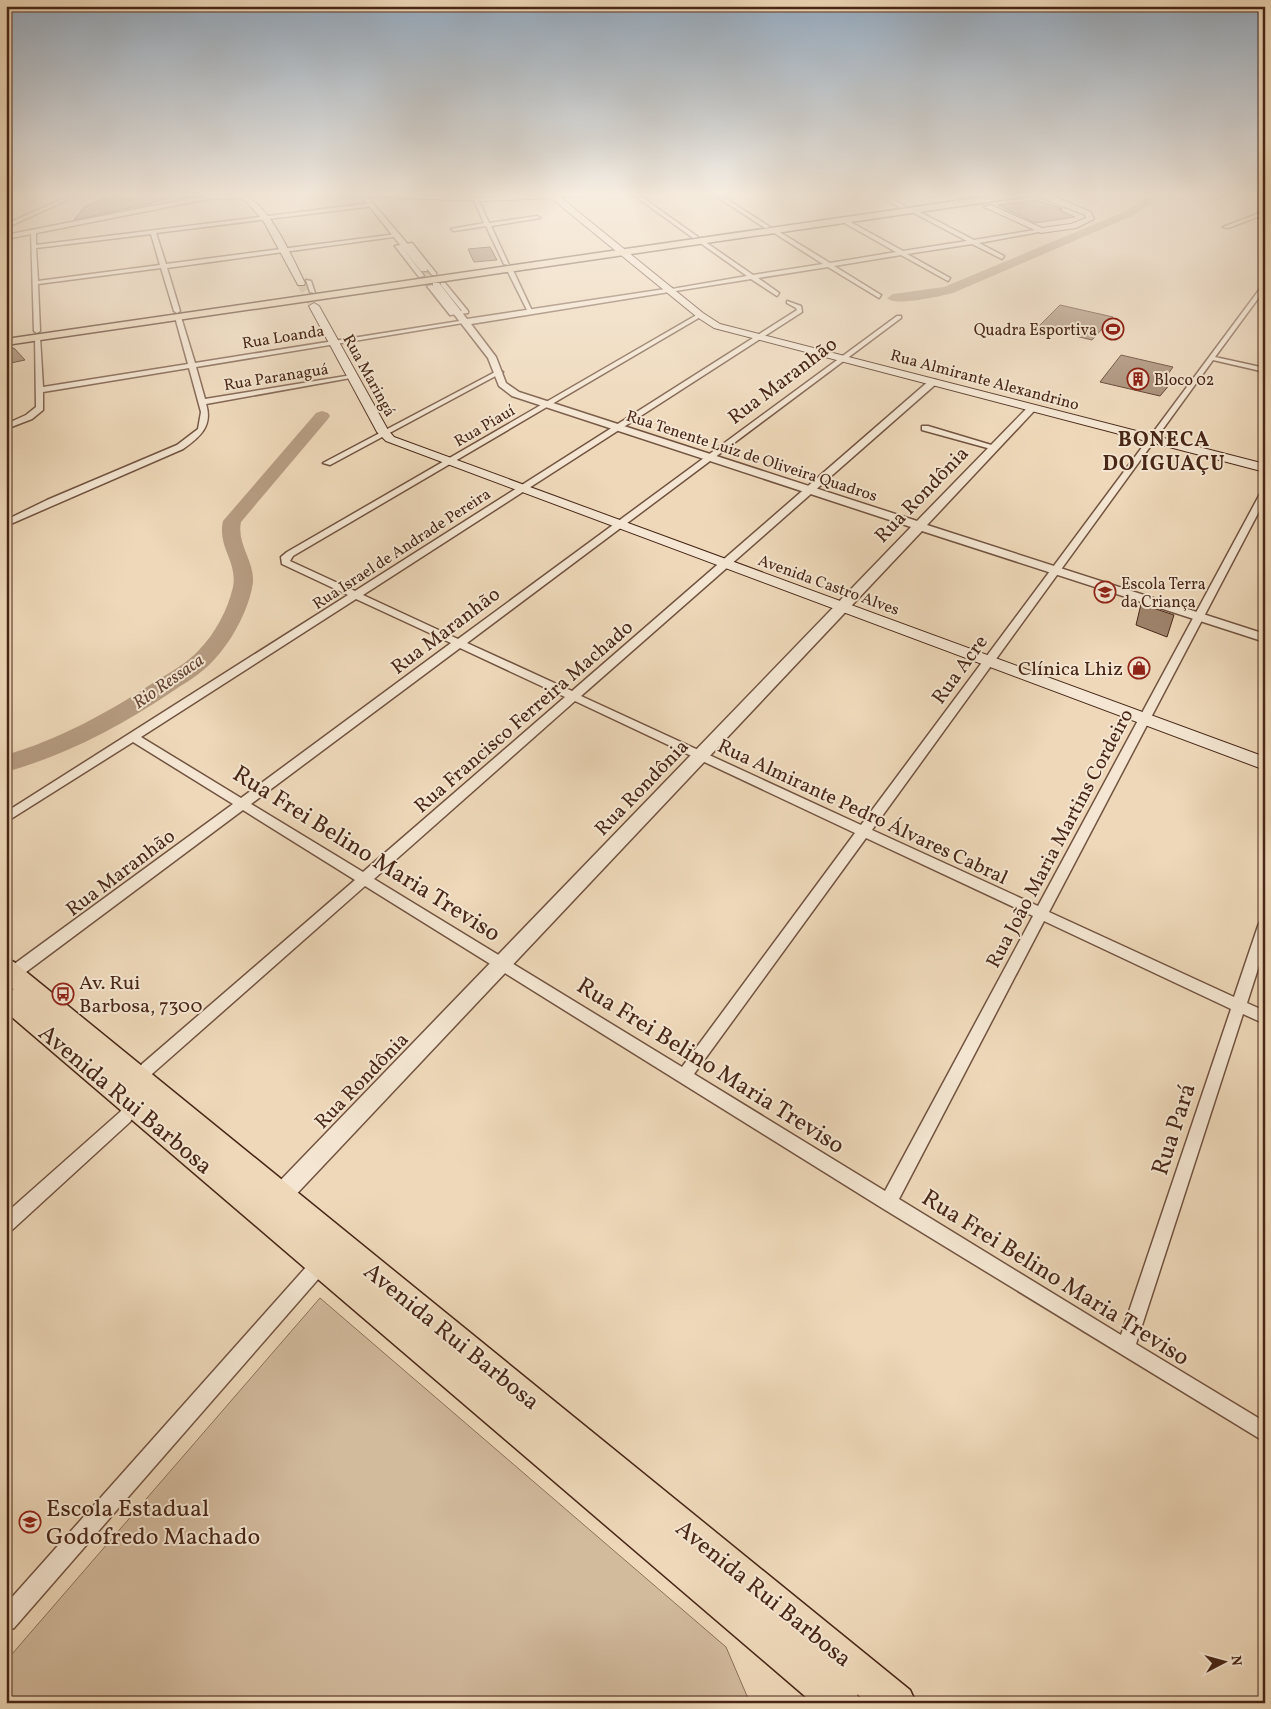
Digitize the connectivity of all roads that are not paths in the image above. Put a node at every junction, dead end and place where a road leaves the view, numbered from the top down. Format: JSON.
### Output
{"nodes":[{"id":1,"x":34,"y":273,"type":"edge"},
{"id":2,"x":112,"y":273,"type":"edge"},
{"id":3,"x":165,"y":273,"type":"edge"},
{"id":4,"x":298,"y":273,"type":"edge"},
{"id":5,"x":422,"y":273,"type":"joint"},
{"id":6,"x":430,"y":273,"type":"tunnel mouth"},
{"id":7,"x":461,"y":273,"type":"edge"},
{"id":8,"x":478,"y":273,"type":"edge"},
{"id":9,"x":511,"y":273,"type":"edge"},
{"id":10,"x":648,"y":273,"type":"edge"},
{"id":11,"x":746,"y":273,"type":"edge"},
{"id":12,"x":779,"y":273,"type":"edge"},
{"id":13,"x":842,"y":273,"type":"edge"},
{"id":14,"x":937,"y":273,"type":"edge"},
{"id":15,"x":752,"y":277,"type":"junction"},
{"id":16,"x":948,"y":279,"type":"dead end"},
{"id":17,"x":304,"y":282,"type":"joint"},
{"id":18,"x":436,"y":282,"type":"junction"},
{"id":19,"x":35,"y":283,"type":"junction"},
{"id":20,"x":1264,"y":288,"type":"edge"},
{"id":21,"x":669,"y":290,"type":"junction"},
{"id":22,"x":313,"y":292,"type":"junction"},
{"id":23,"x":777,"y":294,"type":"dead end"},
{"id":24,"x":879,"y":296,"type":"dead end"},
{"id":25,"x":789,"y":302,"type":"dead end"},
{"id":26,"x":314,"y":306,"type":"tunnel mouth"},
{"id":27,"x":531,"y":312,"type":"junction"},
{"id":28,"x":177,"y":314,"type":"junction"},
{"id":29,"x":700,"y":316,"type":"junction"},
{"id":30,"x":900,"y":317,"type":"dead end"},
{"id":31,"x":466,"y":322,"type":"junction"},
{"id":32,"x":37,"y":334,"type":"junction"},
{"id":33,"x":6,"y":336,"type":"edge"},
{"id":34,"x":760,"y":337,"type":"junction"},
{"id":35,"x":6,"y":342,"type":"edge"},
{"id":36,"x":334,"y":343,"type":"junction"},
{"id":37,"x":1211,"y":358,"type":"junction"},
{"id":38,"x":843,"y":359,"type":"junction"},
{"id":39,"x":193,"y":365,"type":"junction"},
{"id":40,"x":1265,"y":370,"type":"edge"},
{"id":41,"x":499,"y":372,"type":"junction"},
{"id":42,"x":352,"y":377,"type":"junction"},
{"id":43,"x":933,"y":382,"type":"junction"},
{"id":44,"x":39,"y":390,"type":"junction"},
{"id":45,"x":203,"y":402,"type":"junction"},
{"id":46,"x":546,"y":405,"type":"junction"},
{"id":47,"x":1032,"y":408,"type":"junction"},
{"id":48,"x":6,"y":427,"type":"edge"},
{"id":49,"x":617,"y":428,"type":"junction"},
{"id":50,"x":925,"y":428,"type":"dead end"},
{"id":51,"x":383,"y":432,"type":"junction"},
{"id":52,"x":1151,"y":439,"type":"junction"},
{"id":53,"x":994,"y":448,"type":"junction"},
{"id":54,"x":709,"y":458,"type":"junction"},
{"id":55,"x":449,"y":461,"type":"junction"},
{"id":56,"x":326,"y":463,"type":"dead end"},
{"id":57,"x":1265,"y":468,"type":"edge"},
{"id":58,"x":522,"y":489,"type":"junction"},
{"id":59,"x":809,"y":490,"type":"junction"},
{"id":60,"x":1265,"y":492,"type":"edge"},
{"id":61,"x":6,"y":523,"type":"edge"},
{"id":62,"x":619,"y":525,"type":"junction"},
{"id":63,"x":919,"y":526,"type":"junction"},
{"id":64,"x":284,"y":560,"type":"joint"},
{"id":65,"x":725,"y":564,"type":"junction"},
{"id":66,"x":1055,"y":570,"type":"junction"},
{"id":67,"x":354,"y":596,"type":"junction"},
{"id":68,"x":842,"y":607,"type":"junction"},
{"id":69,"x":1199,"y":616,"type":"junction"},
{"id":70,"x":1265,"y":638,"type":"edge"},
{"id":71,"x":458,"y":644,"type":"junction"},
{"id":72,"x":988,"y":662,"type":"junction"},
{"id":73,"x":573,"y":697,"type":"junction"},
{"id":74,"x":1144,"y":720,"type":"junction"},
{"id":75,"x":133,"y":737,"type":"junction"},
{"id":76,"x":700,"y":756,"type":"junction"},
{"id":77,"x":1265,"y":764,"type":"edge"},
{"id":78,"x":242,"y":804,"type":"junction"},
{"id":79,"x":6,"y":818,"type":"edge"},
{"id":80,"x":863,"y":832,"type":"junction"},
{"id":81,"x":364,"y":879,"type":"junction"},
{"id":82,"x":1041,"y":914,"type":"junction"},
{"id":83,"x":1265,"y":926,"type":"edge"},
{"id":84,"x":502,"y":964,"type":"junction"},
{"id":85,"x":8,"y":979,"type":"edge"},
{"id":86,"x":1238,"y":1006,"type":"junction"},
{"id":87,"x":1265,"y":1018,"type":"edge"},
{"id":88,"x":684,"y":1076,"type":"junction"},
{"id":89,"x":136,"y":1092,"type":"junction"},
{"id":90,"x":280,"y":1195,"type":"junction"},
{"id":91,"x":888,"y":1202,"type":"junction"},
{"id":92,"x":6,"y":1224,"type":"edge"},
{"id":93,"x":321,"y":1263,"type":"junction"},
{"id":94,"x":1126,"y":1348,"type":"junction"},
{"id":95,"x":1265,"y":1433,"type":"edge"},
{"id":96,"x":6,"y":1620,"type":"edge"},
{"id":97,"x":842,"y":1703,"type":"edge"},
{"id":98,"x":897,"y":1703,"type":"edge"}],
"edges":[{"from":1,"to":19,"type":"street"},
{"from":2,"to":19,"type":"street"},
{"from":3,"to":28,"type":"street"},
{"from":4,"to":17,"type":"main road"},
{"from":5,"to":18,"type":"main road"},
{"from":5,"to":22,"type":"main road"},
{"from":6,"to":18,"type":"street"},
{"from":7,"to":28,"type":"main road"},
{"from":8,"to":18,"type":"main road"},
{"from":9,"to":27,"type":"street"},
{"from":10,"to":21,"type":"main road","name":"Rua Almirante Alexandrino"},
{"from":11,"to":15,"type":"street"},
{"from":12,"to":15,"type":"street","name":"Rua Loanda"},
{"from":13,"to":24,"type":"street"},
{"from":14,"to":16,"type":"street"},
{"from":15,"to":21,"type":"street","name":"Rua Loanda"},
{"from":15,"to":23,"type":"street"},
{"from":17,"to":22,"type":"street"},
{"from":18,"to":31,"type":"street"},
{"from":19,"to":32,"type":"street"},
{"from":20,"to":37,"type":"street","name":"Rua Acre"},
{"from":21,"to":27,"type":"street","name":"Rua Loanda"},
{"from":21,"to":29,"type":"main road","name":"Rua Almirante Alexandrino"},
{"from":22,"to":28,"type":"main road"},
{"from":25,"to":34,"type":"street","name":"Rua Israel de Andrade Pereira"},
{"from":26,"to":36,"type":"main road","name":"Rua Maringá"},
{"from":27,"to":31,"type":"street","name":"Rua Loanda"},
{"from":28,"to":32,"type":"main road"},
{"from":28,"to":39,"type":"street"},
{"from":29,"to":34,"type":"main road","name":"Rua Almirante Alexandrino"},
{"from":29,"to":46,"type":"street","name":"Rua Piauí"},
{"from":30,"to":38,"type":"street","name":"Rua Maranhão"},
{"from":31,"to":36,"type":"street","name":"Rua Loanda"},
{"from":31,"to":41,"type":"street"},
{"from":32,"to":33,"type":"main road"},
{"from":32,"to":35,"type":"main road"},
{"from":32,"to":44,"type":"street"},
{"from":34,"to":38,"type":"main road","name":"Rua Almirante Alexandrino"},
{"from":34,"to":49,"type":"street","name":"Rua Israel de Andrade Pereira"},
{"from":36,"to":39,"type":"street","name":"Rua Loanda"},
{"from":36,"to":42,"type":"main road","name":"Rua Maringá"},
{"from":37,"to":40,"type":"street"},
{"from":37,"to":52,"type":"street","name":"Rua Acre"},
{"from":38,"to":43,"type":"main road","name":"Rua Almirante Alexandrino"},
{"from":38,"to":54,"type":"street","name":"Rua Maranhão"},
{"from":39,"to":44,"type":"street","name":"Rua Loanda"},
{"from":39,"to":45,"type":"street"},
{"from":41,"to":46,"type":"street","name":"Rua Tenente Luiz de Oliveira Quadros"},
{"from":41,"to":51,"type":"street"},
{"from":42,"to":45,"type":"street","name":"Rua Paranaguá"},
{"from":42,"to":51,"type":"main road","name":"Rua Maringá"},
{"from":43,"to":47,"type":"main road","name":"Rua Almirante Alexandrino"},
{"from":43,"to":59,"type":"street","name":"Rua Francisco Ferreira Machado"},
{"from":44,"to":48,"type":"street"},
{"from":45,"to":61,"type":"street"},
{"from":46,"to":49,"type":"street","name":"Rua Tenente Luiz de Oliveira Quadros"},
{"from":46,"to":55,"type":"street","name":"Rua Piauí"},
{"from":47,"to":52,"type":"main road","name":"Rua Almirante Alexandrino"},
{"from":47,"to":53,"type":"street","name":"Rua Rondônia"},
{"from":49,"to":54,"type":"street","name":"Rua Tenente Luiz de Oliveira Quadros"},
{"from":49,"to":58,"type":"street","name":"Rua Israel de Andrade Pereira"},
{"from":50,"to":53,"type":"street"},
{"from":51,"to":55,"type":"main road","name":"Avenida Castro Alves"},
{"from":51,"to":56,"type":"street"},
{"from":52,"to":57,"type":"main road","name":"Rua Almirante Alexandrino"},
{"from":52,"to":66,"type":"street","name":"Rua Acre"},
{"from":53,"to":63,"type":"street","name":"Rua Rondônia"},
{"from":54,"to":59,"type":"street","name":"Rua Tenente Luiz de Oliveira Quadros"},
{"from":54,"to":62,"type":"street","name":"Rua Maranhão"},
{"from":55,"to":58,"type":"main road","name":"Avenida Castro Alves"},
{"from":55,"to":64,"type":"street","name":"Rua Piauí"},
{"from":58,"to":62,"type":"main road","name":"Avenida Castro Alves"},
{"from":58,"to":67,"type":"street","name":"Rua Israel de Andrade Pereira"},
{"from":59,"to":63,"type":"street","name":"Rua Tenente Luiz de Oliveira Quadros"},
{"from":59,"to":65,"type":"street","name":"Rua Francisco Ferreira Machado"},
{"from":60,"to":69,"type":"street","name":"Rua João Maria Martins Cordeiro"},
{"from":62,"to":65,"type":"main road","name":"Avenida Castro Alves"},
{"from":62,"to":71,"type":"street","name":"Rua Maranhão"},
{"from":63,"to":66,"type":"street","name":"Rua Tenente Luiz de Oliveira Quadros"},
{"from":63,"to":68,"type":"street","name":"Rua Rondônia"},
{"from":64,"to":67,"type":"street","name":"Rua Almirante Pedro Álvares Cabral"},
{"from":65,"to":68,"type":"main road","name":"Avenida Castro Alves"},
{"from":65,"to":73,"type":"street","name":"Rua Francisco Ferreira Machado"},
{"from":66,"to":69,"type":"street","name":"Rua Tenente Luiz de Oliveira Quadros"},
{"from":66,"to":72,"type":"street","name":"Rua Acre"},
{"from":67,"to":71,"type":"street","name":"Rua Almirante Pedro Álvares Cabral"},
{"from":67,"to":75,"type":"street","name":"Rua Israel de Andrade Pereira"},
{"from":68,"to":72,"type":"main road","name":"Avenida Castro Alves"},
{"from":68,"to":76,"type":"street","name":"Rua Rondônia"},
{"from":69,"to":70,"type":"street","name":"Rua Tenente Luiz de Oliveira Quadros"},
{"from":69,"to":74,"type":"street","name":"Rua João Maria Martins Cordeiro"},
{"from":71,"to":73,"type":"street","name":"Rua Almirante Pedro Álvares Cabral"},
{"from":71,"to":78,"type":"street","name":"Rua Maranhão"},
{"from":72,"to":74,"type":"main road","name":"Avenida Castro Alves"},
{"from":72,"to":80,"type":"street","name":"Rua Acre"},
{"from":73,"to":76,"type":"street","name":"Rua Almirante Pedro Álvares Cabral"},
{"from":73,"to":81,"type":"street","name":"Rua Francisco Ferreira Machado"},
{"from":74,"to":77,"type":"main road","name":"Avenida Castro Alves"},
{"from":74,"to":82,"type":"street","name":"Rua João Maria Martins Cordeiro"},
{"from":75,"to":78,"type":"street","name":"Rua Frei Belino Maria Treviso"},
{"from":75,"to":79,"type":"street","name":"Rua Israel de Andrade Pereira"},
{"from":76,"to":80,"type":"street","name":"Rua Almirante Pedro Álvares Cabral"},
{"from":76,"to":84,"type":"street","name":"Rua Rondônia"},
{"from":78,"to":81,"type":"street","name":"Rua Frei Belino Maria Treviso"},
{"from":78,"to":85,"type":"street","name":"Rua Maranhão"},
{"from":80,"to":82,"type":"street","name":"Rua Almirante Pedro Álvares Cabral"},
{"from":80,"to":88,"type":"street","name":"Rua Acre"},
{"from":81,"to":84,"type":"street","name":"Rua Frei Belino Maria Treviso"},
{"from":81,"to":89,"type":"street","name":"Rua Francisco Ferreira Machado"},
{"from":82,"to":86,"type":"street","name":"Rua Almirante Pedro Álvares Cabral"},
{"from":82,"to":91,"type":"street","name":"Rua João Maria Martins Cordeiro"},
{"from":83,"to":86,"type":"street","name":"Rua Pará"},
{"from":84,"to":88,"type":"street","name":"Rua Frei Belino Maria Treviso"},
{"from":84,"to":90,"type":"street","name":"Rua Rondônia"},
{"from":85,"to":89,"type":"main road","name":"Avenida Rui Barbosa"},
{"from":86,"to":87,"type":"street","name":"Rua Almirante Pedro Álvares Cabral"},
{"from":86,"to":94,"type":"street","name":"Rua Pará"},
{"from":88,"to":91,"type":"street","name":"Rua Frei Belino Maria Treviso"},
{"from":89,"to":90,"type":"main road","name":"Avenida Rui Barbosa"},
{"from":89,"to":92,"type":"street","name":"Rua Francisco Ferreira Machado"},
{"from":89,"to":93,"type":"main road","name":"Avenida Rui Barbosa"},
{"from":90,"to":98,"type":"main road","name":"Avenida Rui Barbosa"},
{"from":91,"to":94,"type":"street","name":"Rua Frei Belino Maria Treviso"},
{"from":93,"to":96,"type":"street"},
{"from":93,"to":97,"type":"main road","name":"Avenida Rui Barbosa"},
{"from":94,"to":95,"type":"street","name":"Rua Frei Belino Maria Treviso"}]}
